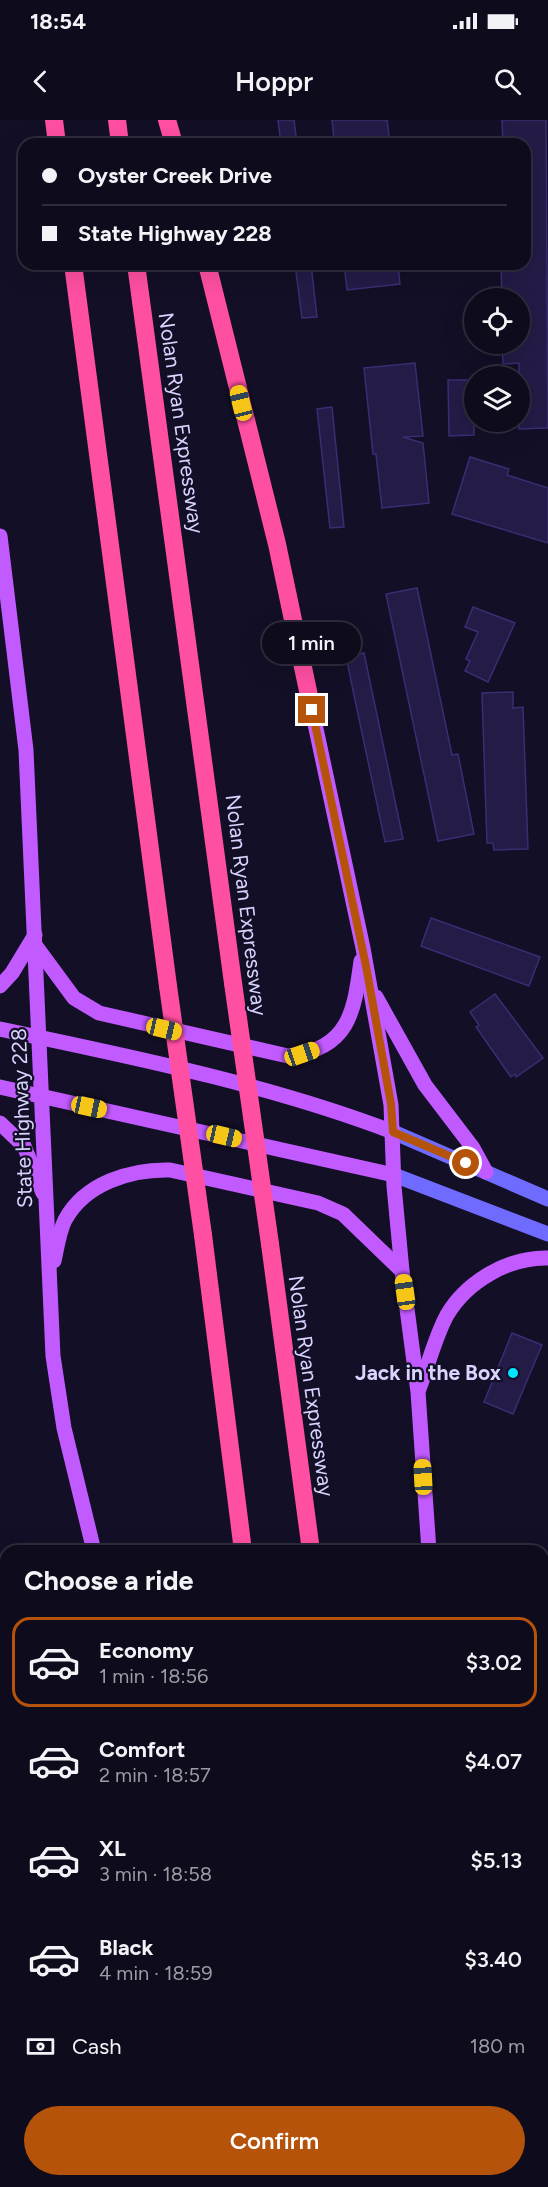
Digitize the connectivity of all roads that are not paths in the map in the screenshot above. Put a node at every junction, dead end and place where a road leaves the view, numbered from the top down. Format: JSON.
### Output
{"nodes":[{"id":1,"x":54,"y":120,"type":"edge"},
{"id":2,"x":117,"y":120,"type":"edge"},
{"id":3,"x":167,"y":120,"type":"edge"},
{"id":4,"x":56,"y":138,"type":"edge"},
{"id":5,"x":119,"y":138,"type":"edge"},
{"id":6,"x":172,"y":138,"type":"edge"},
{"id":7,"x":74,"y":270,"type":"edge"},
{"id":8,"x":137,"y":270,"type":"edge"},
{"id":9,"x":208,"y":270,"type":"edge"},
{"id":10,"x":0,"y":536,"type":"edge"},
{"id":11,"x":312,"y":710,"type":"joint"},
{"id":12,"x":35,"y":940,"type":"junction"},
{"id":13,"x":363,"y":948,"type":"junction"},
{"id":14,"x":370,"y":985,"type":"junction"},
{"id":15,"x":0,"y":986,"type":"edge"},
{"id":16,"x":0,"y":1029,"type":"edge"},
{"id":17,"x":40,"y":1037,"type":"junction"},
{"id":18,"x":0,"y":1087,"type":"edge"},
{"id":19,"x":44,"y":1097,"type":"junction"},
{"id":20,"x":0,"y":1123,"type":"edge"},
{"id":21,"x":393,"y":1132,"type":"junction"},
{"id":22,"x":486,"y":1172,"type":"junction"},
{"id":23,"x":394,"y":1175,"type":"junction"},
{"id":24,"x":548,"y":1199,"type":"edge"},
{"id":25,"x":47,"y":1202,"type":"junction"},
{"id":26,"x":548,"y":1234,"type":"edge"},
{"id":27,"x":548,"y":1258,"type":"edge"},
{"id":28,"x":402,"y":1271,"type":"junction"},
{"id":29,"x":50,"y":1278,"type":"junction"},
{"id":30,"x":418,"y":1392,"type":"junction"},
{"id":31,"x":93,"y":1545,"type":"edge"},
{"id":32,"x":242,"y":1545,"type":"edge"},
{"id":33,"x":310,"y":1545,"type":"edge"},
{"id":34,"x":429,"y":1545,"type":"edge"}],
"edges":[{"from":1,"to":4,"type":"highway"},
{"from":2,"to":5,"type":"highway"},
{"from":3,"to":6,"type":"highway"},
{"from":7,"to":32,"type":"highway","bridge":true},
{"from":8,"to":33,"type":"highway","name":"Nolan Ryan Expressway","bridge":true},
{"from":9,"to":11,"type":"highway"},
{"from":10,"to":12,"type":"main road","name":"State Highway 228"},
{"from":11,"to":13,"type":"main road"},
{"from":12,"to":13,"type":"main road"},
{"from":12,"to":15,"type":"main road"},
{"from":12,"to":17,"type":"main road","name":"State Highway 228"},
{"from":13,"to":14,"type":"main road"},
{"from":14,"to":21,"type":"main road"},
{"from":14,"to":22,"type":"main road"},
{"from":16,"to":17,"type":"main road"},
{"from":17,"to":19,"type":"main road","name":"State Highway 228"},
{"from":17,"to":21,"type":"main road"},
{"from":18,"to":19,"type":"main road"},
{"from":19,"to":23,"type":"main road"},
{"from":19,"to":25,"type":"main road","name":"State Highway 228"},
{"from":20,"to":25,"type":"main road"},
{"from":21,"to":22,"type":"main road"},
{"from":21,"to":23,"type":"main road"},
{"from":22,"to":24,"type":"main road"},
{"from":23,"to":26,"type":"main road"},
{"from":23,"to":28,"type":"main road"},
{"from":25,"to":29,"type":"main road","name":"State Highway 228"},
{"from":27,"to":30,"type":"main road"},
{"from":28,"to":29,"type":"main road"},
{"from":28,"to":30,"type":"main road"},
{"from":29,"to":31,"type":"main road","name":"State Highway 228"},
{"from":30,"to":34,"type":"main road"}]}
